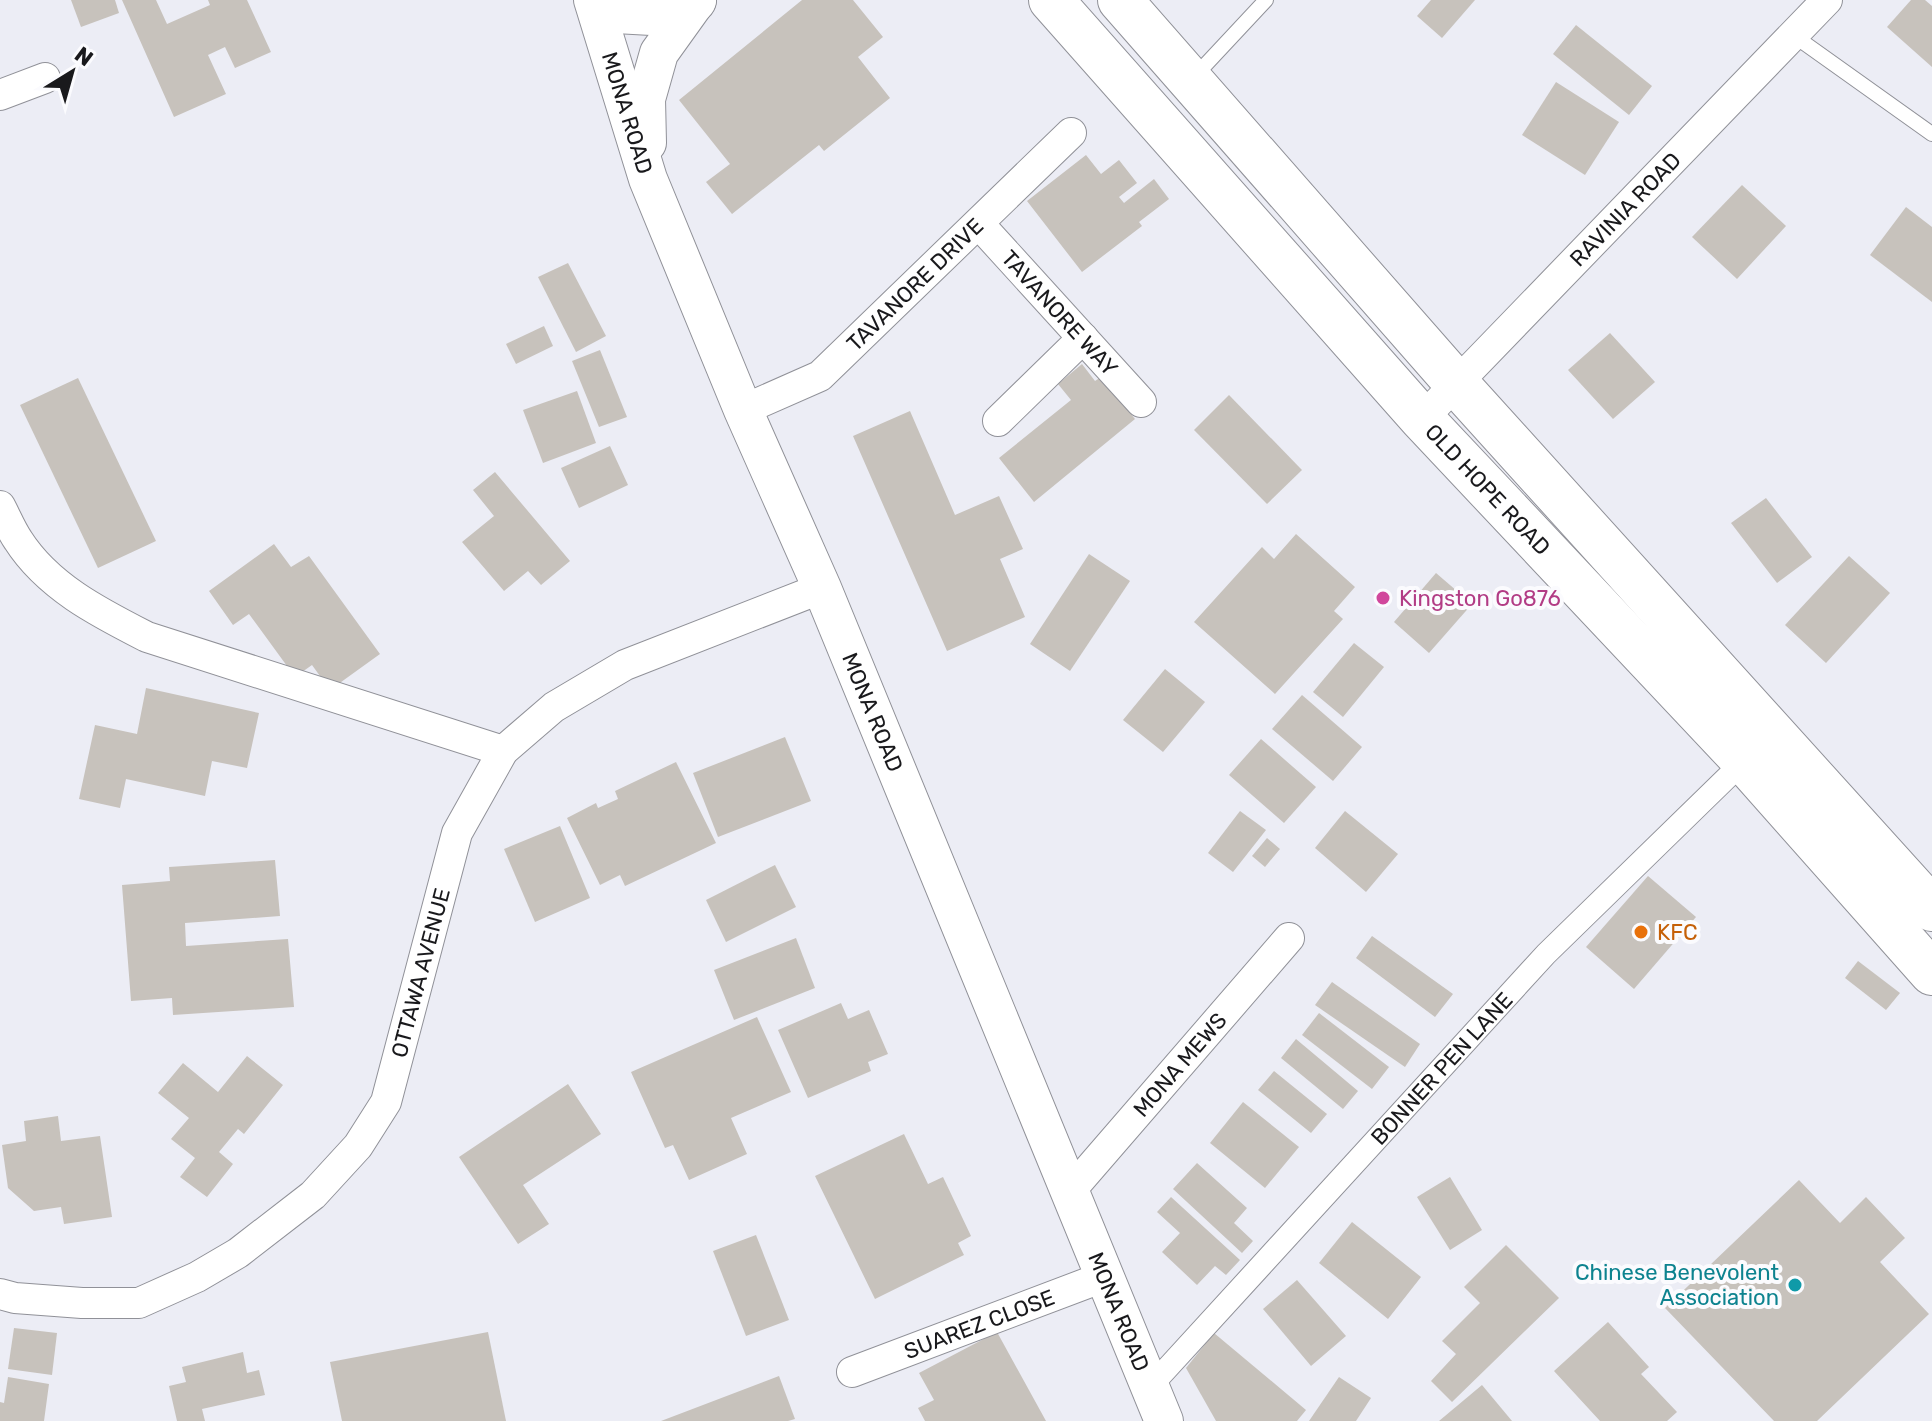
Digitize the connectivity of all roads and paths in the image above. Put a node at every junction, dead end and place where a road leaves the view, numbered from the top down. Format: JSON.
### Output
{"nodes":[{"id":1,"x":593,"y":0,"type":"edge"},
{"id":2,"x":606,"y":0,"type":"edge"},
{"id":3,"x":696,"y":0,"type":"edge"},
{"id":4,"x":1051,"y":0,"type":"edge"},
{"id":5,"x":1120,"y":0,"type":"edge"},
{"id":6,"x":1266,"y":0,"type":"edge"},
{"id":7,"x":1827,"y":0,"type":"edge"},
{"id":8,"x":1793,"y":35,"type":"junction"},
{"id":9,"x":45,"y":78,"type":"dead end"},
{"id":10,"x":1192,"y":79,"type":"junction"},
{"id":11,"x":0,"y":95,"type":"edge"},
{"id":12,"x":1071,"y":133,"type":"dead end"},
{"id":13,"x":1932,"y":134,"type":"edge"},
{"id":14,"x":648,"y":179,"type":"junction"},
{"id":15,"x":979,"y":224,"type":"junction"},
{"id":16,"x":1083,"y":338,"type":"junction"},
{"id":17,"x":1456,"y":383,"type":"junction"},
{"id":18,"x":1141,"y":402,"type":"dead end"},
{"id":19,"x":743,"y":410,"type":"junction"},
{"id":20,"x":1422,"y":419,"type":"junction"},
{"id":21,"x":998,"y":421,"type":"dead end"},
{"id":22,"x":0,"y":506,"type":"edge"},
{"id":23,"x":822,"y":588,"type":"junction"},
{"id":24,"x":503,"y":751,"type":"junction"},
{"id":25,"x":1744,"y":761,"type":"junction"},
{"id":26,"x":1924,"y":893,"type":"edge"},
{"id":27,"x":1289,"y":938,"type":"dead end"},
{"id":28,"x":1932,"y":973,"type":"edge"},
{"id":29,"x":1071,"y":1190,"type":"junction"},
{"id":30,"x":1106,"y":1276,"type":"junction"},
{"id":31,"x":0,"y":1294,"type":"edge"},
{"id":32,"x":852,"y":1372,"type":"dead end"},
{"id":33,"x":1157,"y":1404,"type":"edge"}],
"edges":[{"from":1,"to":14,"type":"street","name":"MONA ROAD"},
{"from":2,"to":3,"type":"main road"},
{"from":3,"to":14,"type":"street"},
{"from":4,"to":20,"type":"main road","name":"OLD HOPE ROAD"},
{"from":5,"to":10,"type":"main road"},
{"from":6,"to":10,"type":"lane"},
{"from":7,"to":8,"type":"street","name":"RAVINIA ROAD"},
{"from":8,"to":13,"type":"lane"},
{"from":8,"to":17,"type":"street","name":"RAVINIA ROAD"},
{"from":9,"to":11,"type":"street"},
{"from":10,"to":17,"type":"main road"},
{"from":12,"to":15,"type":"street","name":"TAVANORE DRIVE"},
{"from":14,"to":19,"type":"street","name":"MONA ROAD"},
{"from":15,"to":16,"type":"street","name":"TAVANORE WAY"},
{"from":15,"to":19,"type":"street","name":"TAVANORE DRIVE"},
{"from":16,"to":18,"type":"street","name":"TAVANORE WAY"},
{"from":16,"to":21,"type":"street"},
{"from":17,"to":20,"type":"street","name":"RAVINIA ROAD"},
{"from":17,"to":26,"type":"main road"},
{"from":19,"to":23,"type":"street","name":"MONA ROAD"},
{"from":20,"to":25,"type":"main road","name":"OLD HOPE ROAD"},
{"from":22,"to":24,"type":"street"},
{"from":23,"to":24,"type":"street","name":"OTTAWA AVENUE"},
{"from":23,"to":29,"type":"street","name":"MONA ROAD"},
{"from":24,"to":31,"type":"street","name":"OTTAWA AVENUE"},
{"from":25,"to":28,"type":"main road","name":"OLD HOPE ROAD"},
{"from":25,"to":33,"type":"street","name":"BONNER PEN LANE"},
{"from":27,"to":29,"type":"street","name":"MONA MEWS"},
{"from":29,"to":30,"type":"street","name":"MONA ROAD"},
{"from":30,"to":32,"type":"street","name":"SUAREZ CLOSE"},
{"from":30,"to":33,"type":"street","name":"MONA ROAD"}]}
